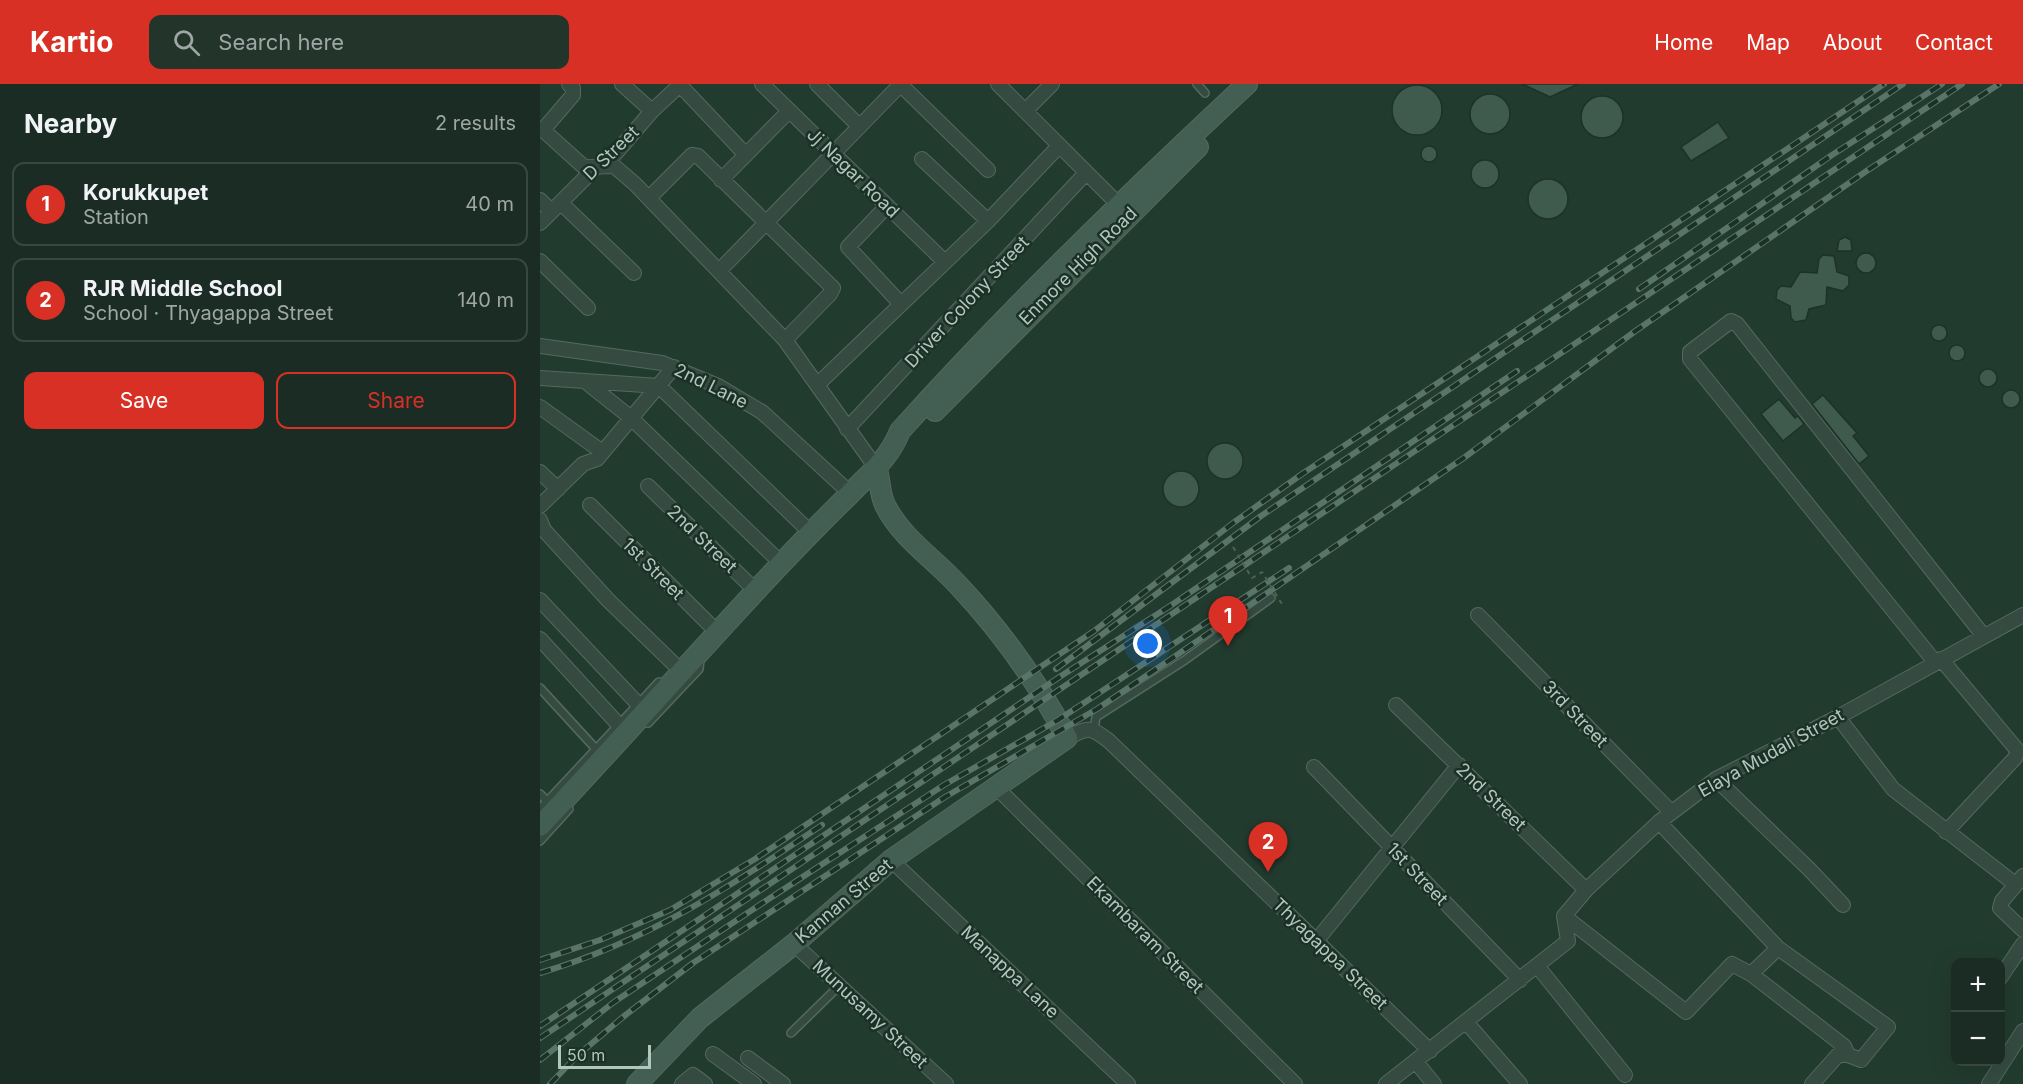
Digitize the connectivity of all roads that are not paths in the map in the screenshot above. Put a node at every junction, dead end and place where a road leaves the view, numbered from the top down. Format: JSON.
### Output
{"nodes":[{"id":1,"x":622,"y":84,"type":"edge"},
{"id":2,"x":762,"y":84,"type":"edge"},
{"id":3,"x":817,"y":84,"type":"edge"},
{"id":4,"x":900,"y":84,"type":"edge"},
{"id":5,"x":998,"y":84,"type":"edge"},
{"id":6,"x":1052,"y":84,"type":"edge"},
{"id":7,"x":1197,"y":84,"type":"edge"},
{"id":8,"x":1246,"y":84,"type":"edge"},
{"id":9,"x":1261,"y":84,"type":"edge"},
{"id":10,"x":681,"y":85,"type":"edge"},
{"id":11,"x":575,"y":87,"type":"edge"},
{"id":12,"x":1205,"y":93,"type":"dead end"},
{"id":13,"x":652,"y":111,"type":"junction"},
{"id":14,"x":789,"y":111,"type":"junction"},
{"id":15,"x":1025,"y":111,"type":"junction"},
{"id":16,"x":859,"y":126,"type":"junction"},
{"id":17,"x":541,"y":129,"type":"edge"},
{"id":18,"x":1059,"y":146,"type":"junction"},
{"id":19,"x":832,"y":153,"type":"junction"},
{"id":20,"x":746,"y":155,"type":"junction"},
{"id":21,"x":922,"y":159,"type":"dead end"},
{"id":22,"x":596,"y":167,"type":"junction"},
{"id":23,"x":988,"y":170,"type":"dead end"},
{"id":24,"x":1086,"y":174,"type":"junction"},
{"id":25,"x":721,"y":180,"type":"junction"},
{"id":26,"x":649,"y":198,"type":"junction"},
{"id":27,"x":540,"y":200,"type":"edge"},
{"id":28,"x":887,"y":206,"type":"junction"},
{"id":29,"x":556,"y":207,"type":"junction"},
{"id":30,"x":1123,"y":209,"type":"junction"},
{"id":31,"x":988,"y":221,"type":"junction"},
{"id":32,"x":765,"y":222,"type":"junction"},
{"id":33,"x":540,"y":223,"type":"edge"},
{"id":34,"x":540,"y":261,"type":"edge"},
{"id":35,"x":945,"y":262,"type":"junction"},
{"id":36,"x":718,"y":271,"type":"junction"},
{"id":37,"x":634,"y":273,"type":"dead end"},
{"id":38,"x":900,"y":303,"type":"junction"},
{"id":39,"x":588,"y":308,"type":"dead end"},
{"id":40,"x":785,"y":340,"type":"junction"},
{"id":41,"x":540,"y":346,"type":"edge"},
{"id":42,"x":674,"y":367,"type":"junction"},
{"id":43,"x":540,"y":378,"type":"edge"},
{"id":44,"x":586,"y":382,"type":"junction"},
{"id":45,"x":818,"y":384,"type":"junction"},
{"id":46,"x":659,"y":386,"type":"junction"},
{"id":47,"x":540,"y":407,"type":"edge"},
{"id":48,"x":630,"y":417,"type":"junction"},
{"id":49,"x":847,"y":429,"type":"junction"},
{"id":50,"x":602,"y":451,"type":"junction"},
{"id":51,"x":877,"y":470,"type":"junction"},
{"id":52,"x":540,"y":472,"type":"edge"},
{"id":53,"x":648,"y":486,"type":"dead end"},
{"id":54,"x":558,"y":489,"type":"junction"},
{"id":55,"x":850,"y":493,"type":"junction"},
{"id":56,"x":590,"y":505,"type":"dead end"},
{"id":57,"x":540,"y":506,"type":"edge"},
{"id":58,"x":541,"y":528,"type":"edge"},
{"id":59,"x":811,"y":533,"type":"junction"},
{"id":60,"x":782,"y":564,"type":"junction"},
{"id":61,"x":756,"y":591,"type":"junction"},
{"id":62,"x":1270,"y":598,"type":"dead end"},
{"id":63,"x":540,"y":600,"type":"edge"},
{"id":64,"x":1478,"y":615,"type":"dead end"},
{"id":65,"x":2023,"y":615,"type":"edge"},
{"id":66,"x":717,"y":632,"type":"junction"},
{"id":67,"x":1983,"y":635,"type":"junction"},
{"id":68,"x":540,"y":639,"type":"edge"},
{"id":69,"x":689,"y":661,"type":"junction"},
{"id":70,"x":1938,"y":661,"type":"junction"},
{"id":71,"x":540,"y":688,"type":"edge"},
{"id":72,"x":638,"y":704,"type":"junction"},
{"id":73,"x":1396,"y":705,"type":"dead end"},
{"id":74,"x":1838,"y":717,"type":"junction"},
{"id":75,"x":618,"y":724,"type":"junction"},
{"id":76,"x":1094,"y":729,"type":"junction"},
{"id":77,"x":641,"y":730,"type":"dead end"},
{"id":78,"x":1067,"y":738,"type":"junction"},
{"id":79,"x":596,"y":749,"type":"junction"},
{"id":80,"x":618,"y":755,"type":"dead end"},
{"id":81,"x":1459,"y":765,"type":"junction"},
{"id":82,"x":1314,"y":767,"type":"dead end"},
{"id":83,"x":1716,"y":779,"type":"junction"},
{"id":84,"x":994,"y":786,"type":"junction"},
{"id":85,"x":587,"y":789,"type":"dead end"},
{"id":86,"x":540,"y":794,"type":"edge"},
{"id":87,"x":548,"y":801,"type":"junction"},
{"id":88,"x":571,"y":806,"type":"dead end"},
{"id":89,"x":540,"y":809,"type":"edge"},
{"id":90,"x":1671,"y":812,"type":"junction"},
{"id":91,"x":1659,"y":822,"type":"junction"},
{"id":92,"x":540,"y":826,"type":"edge"},
{"id":93,"x":1946,"y":832,"type":"junction"},
{"id":94,"x":540,"y":842,"type":"edge"},
{"id":95,"x":1390,"y":847,"type":"junction"},
{"id":96,"x":891,"y":860,"type":"junction"},
{"id":97,"x":2019,"y":880,"type":"edge"},
{"id":98,"x":1586,"y":890,"type":"junction"},
{"id":99,"x":1843,"y":905,"type":"dead end"},
{"id":100,"x":1564,"y":916,"type":"junction"},
{"id":101,"x":2023,"y":930,"type":"edge"},
{"id":102,"x":1317,"y":940,"type":"junction"},
{"id":103,"x":794,"y":944,"type":"junction"},
{"id":104,"x":2023,"y":945,"type":"edge"},
{"id":105,"x":1778,"y":948,"type":"junction"},
{"id":106,"x":1538,"y":967,"type":"junction"},
{"id":107,"x":2005,"y":972,"type":"edge"},
{"id":108,"x":1751,"y":974,"type":"junction"},
{"id":109,"x":1520,"y":980,"type":"junction"},
{"id":110,"x":839,"y":986,"type":"junction"},
{"id":111,"x":1466,"y":1022,"type":"junction"},
{"id":112,"x":2023,"y":1031,"type":"edge"},
{"id":113,"x":791,"y":1033,"type":"dead end"},
{"id":114,"x":1430,"y":1051,"type":"junction"},
{"id":115,"x":713,"y":1054,"type":"dead end"},
{"id":116,"x":2005,"y":1054,"type":"edge"},
{"id":117,"x":1848,"y":1055,"type":"junction"},
{"id":118,"x":748,"y":1058,"type":"dead end"},
{"id":119,"x":1416,"y":1062,"type":"junction"},
{"id":120,"x":1998,"y":1066,"type":"edge"},
{"id":121,"x":1625,"y":1075,"type":"dead end"},
{"id":122,"x":637,"y":1084,"type":"edge"},
{"id":123,"x":682,"y":1084,"type":"edge"},
{"id":124,"x":705,"y":1084,"type":"edge"},
{"id":125,"x":754,"y":1084,"type":"edge"},
{"id":126,"x":783,"y":1084,"type":"edge"},
{"id":127,"x":946,"y":1084,"type":"edge"},
{"id":128,"x":1128,"y":1084,"type":"edge"},
{"id":129,"x":1295,"y":1084,"type":"edge"},
{"id":130,"x":1386,"y":1084,"type":"edge"},
{"id":131,"x":1434,"y":1084,"type":"edge"},
{"id":132,"x":1520,"y":1084,"type":"edge"},
{"id":133,"x":1812,"y":1084,"type":"edge"},
{"id":134,"x":1989,"y":1084,"type":"edge"}],
"edges":[{"from":1,"to":13,"type":"street"},
{"from":2,"to":14,"type":"street","name":"Jj Nagar Road"},
{"from":3,"to":16,"type":"street"},
{"from":4,"to":16,"type":"street"},
{"from":4,"to":23,"type":"street"},
{"from":5,"to":15,"type":"street"},
{"from":6,"to":15,"type":"street"},
{"from":7,"to":12,"type":"lane"},
{"from":8,"to":30,"type":"main road","name":"Enmore High Road"},
{"from":9,"to":30,"type":"main road","name":"Enmore High Road"},
{"from":10,"to":13,"type":"street","name":"D Street"},
{"from":10,"to":20,"type":"street"},
{"from":11,"to":17,"type":"street"},
{"from":13,"to":22,"type":"street","name":"D Street"},
{"from":14,"to":19,"type":"street","name":"Jj Nagar Road"},
{"from":14,"to":20,"type":"street"},
{"from":15,"to":18,"type":"street"},
{"from":16,"to":19,"type":"street"},
{"from":17,"to":22,"type":"street"},
{"from":18,"to":24,"type":"street"},
{"from":18,"to":31,"type":"street"},
{"from":19,"to":28,"type":"street","name":"Jj Nagar Road"},
{"from":19,"to":32,"type":"street"},
{"from":20,"to":25,"type":"street"},
{"from":21,"to":31,"type":"street"},
{"from":22,"to":26,"type":"street"},
{"from":22,"to":29,"type":"street","name":"D Street"},
{"from":24,"to":30,"type":"street"},
{"from":24,"to":49,"type":"street","name":"Driver Colony Street"},
{"from":25,"to":26,"type":"street"},
{"from":25,"to":32,"type":"street"},
{"from":26,"to":36,"type":"street"},
{"from":27,"to":29,"type":"street"},
{"from":28,"to":35,"type":"street","name":"Jj Nagar Road"},
{"from":28,"to":38,"type":"street"},
{"from":29,"to":33,"type":"street","name":"D Street"},
{"from":29,"to":37,"type":"street"},
{"from":30,"to":51,"type":"main road","name":"Enmore High Road"},
{"from":31,"to":35,"type":"street"},
{"from":32,"to":36,"type":"street"},
{"from":32,"to":40,"type":"street"},
{"from":34,"to":39,"type":"street"},
{"from":35,"to":38,"type":"street"},
{"from":36,"to":40,"type":"street"},
{"from":38,"to":45,"type":"street"},
{"from":40,"to":45,"type":"street"},
{"from":41,"to":42,"type":"street","name":"2nd Lane"},
{"from":42,"to":46,"type":"street"},
{"from":42,"to":55,"type":"street","name":"2nd Lane"},
{"from":43,"to":44,"type":"street"},
{"from":44,"to":46,"type":"street"},
{"from":44,"to":48,"type":"street"},
{"from":45,"to":49,"type":"street"},
{"from":46,"to":48,"type":"street"},
{"from":46,"to":59,"type":"street"},
{"from":47,"to":50,"type":"street"},
{"from":48,"to":50,"type":"street"},
{"from":48,"to":60,"type":"street"},
{"from":49,"to":51,"type":"street"},
{"from":50,"to":54,"type":"street"},
{"from":51,"to":55,"type":"main road","name":"Enmore High Road"},
{"from":51,"to":78,"type":"main road"},
{"from":52,"to":54,"type":"street"},
{"from":53,"to":61,"type":"street","name":"2nd Street"},
{"from":54,"to":57,"type":"street"},
{"from":55,"to":59,"type":"main road","name":"Enmore High Road"},
{"from":56,"to":66,"type":"street","name":"1st Street"},
{"from":58,"to":69,"type":"street"},
{"from":59,"to":60,"type":"main road","name":"Enmore High Road"},
{"from":60,"to":61,"type":"main road","name":"Enmore High Road"},
{"from":61,"to":66,"type":"main road","name":"Enmore High Road"},
{"from":62,"to":76,"type":"lane"},
{"from":63,"to":72,"type":"street"},
{"from":64,"to":90,"type":"street","name":"3rd Street"},
{"from":65,"to":67,"type":"street","name":"Elaya Mudali Street"},
{"from":66,"to":69,"type":"main road","name":"Enmore High Road"},
{"from":67,"to":70,"type":"street","name":"Elaya Mudali Street"},
{"from":67,"to":70,"type":"street"},
{"from":68,"to":75,"type":"street"},
{"from":69,"to":72,"type":"lane"},
{"from":69,"to":77,"type":"lane"},
{"from":69,"to":92,"type":"main road","name":"Enmore High Road"},
{"from":70,"to":74,"type":"street","name":"Elaya Mudali Street"},
{"from":70,"to":93,"type":"street"},
{"from":71,"to":79,"type":"lane"},
{"from":72,"to":75,"type":"lane"},
{"from":73,"to":81,"type":"street","name":"2nd Street"},
{"from":74,"to":83,"type":"street","name":"Elaya Mudali Street"},
{"from":74,"to":93,"type":"street"},
{"from":75,"to":79,"type":"lane"},
{"from":76,"to":78,"type":"street"},
{"from":76,"to":102,"type":"street","name":"Thyagappa Street"},
{"from":78,"to":84,"type":"main road","name":"Kannan Street"},
{"from":79,"to":87,"type":"lane"},
{"from":80,"to":85,"type":"lane"},
{"from":81,"to":95,"type":"street"},
{"from":81,"to":98,"type":"street","name":"2nd Street"},
{"from":82,"to":95,"type":"street","name":"1st Street"},
{"from":83,"to":90,"type":"street","name":"Elaya Mudali Street"},
{"from":83,"to":99,"type":"street"},
{"from":84,"to":96,"type":"main road","name":"Kannan Street"},
{"from":84,"to":129,"type":"street","name":"Ekambaram Street"},
{"from":86,"to":87,"type":"lane"},
{"from":87,"to":89,"type":"lane"},
{"from":88,"to":94,"type":"lane"},
{"from":90,"to":91,"type":"street","name":"Elaya Mudali Street"},
{"from":91,"to":98,"type":"street","name":"Elaya Mudali Street"},
{"from":91,"to":105,"type":"street"},
{"from":93,"to":97,"type":"street"},
{"from":95,"to":102,"type":"street"},
{"from":95,"to":109,"type":"street","name":"1st Street"},
{"from":96,"to":103,"type":"main road","name":"Kannan Street"},
{"from":96,"to":128,"type":"street","name":"Manappa Lane"},
{"from":97,"to":101,"type":"street"},
{"from":98,"to":100,"type":"street","name":"Elaya Mudali Street"},
{"from":100,"to":106,"type":"street"},
{"from":100,"to":108,"type":"street"},
{"from":102,"to":114,"type":"street","name":"Thyagappa Street"},
{"from":103,"to":110,"type":"street","name":"Munusamy Street"},
{"from":103,"to":122,"type":"main road","name":"Kannan Street"},
{"from":104,"to":107,"type":"street"},
{"from":105,"to":108,"type":"street"},
{"from":105,"to":117,"type":"street"},
{"from":106,"to":109,"type":"street"},
{"from":106,"to":121,"type":"street"},
{"from":108,"to":117,"type":"street"},
{"from":109,"to":111,"type":"street"},
{"from":110,"to":113,"type":"lane"},
{"from":110,"to":127,"type":"street","name":"Munusamy Street"},
{"from":111,"to":114,"type":"street"},
{"from":111,"to":132,"type":"street"},
{"from":112,"to":116,"type":"street"},
{"from":114,"to":119,"type":"street"},
{"from":115,"to":125,"type":"street"},
{"from":117,"to":133,"type":"street"},
{"from":118,"to":126,"type":"street"},
{"from":119,"to":130,"type":"street"},
{"from":119,"to":131,"type":"street"},
{"from":120,"to":134,"type":"street"},
{"from":123,"to":124,"type":"street"}]}
